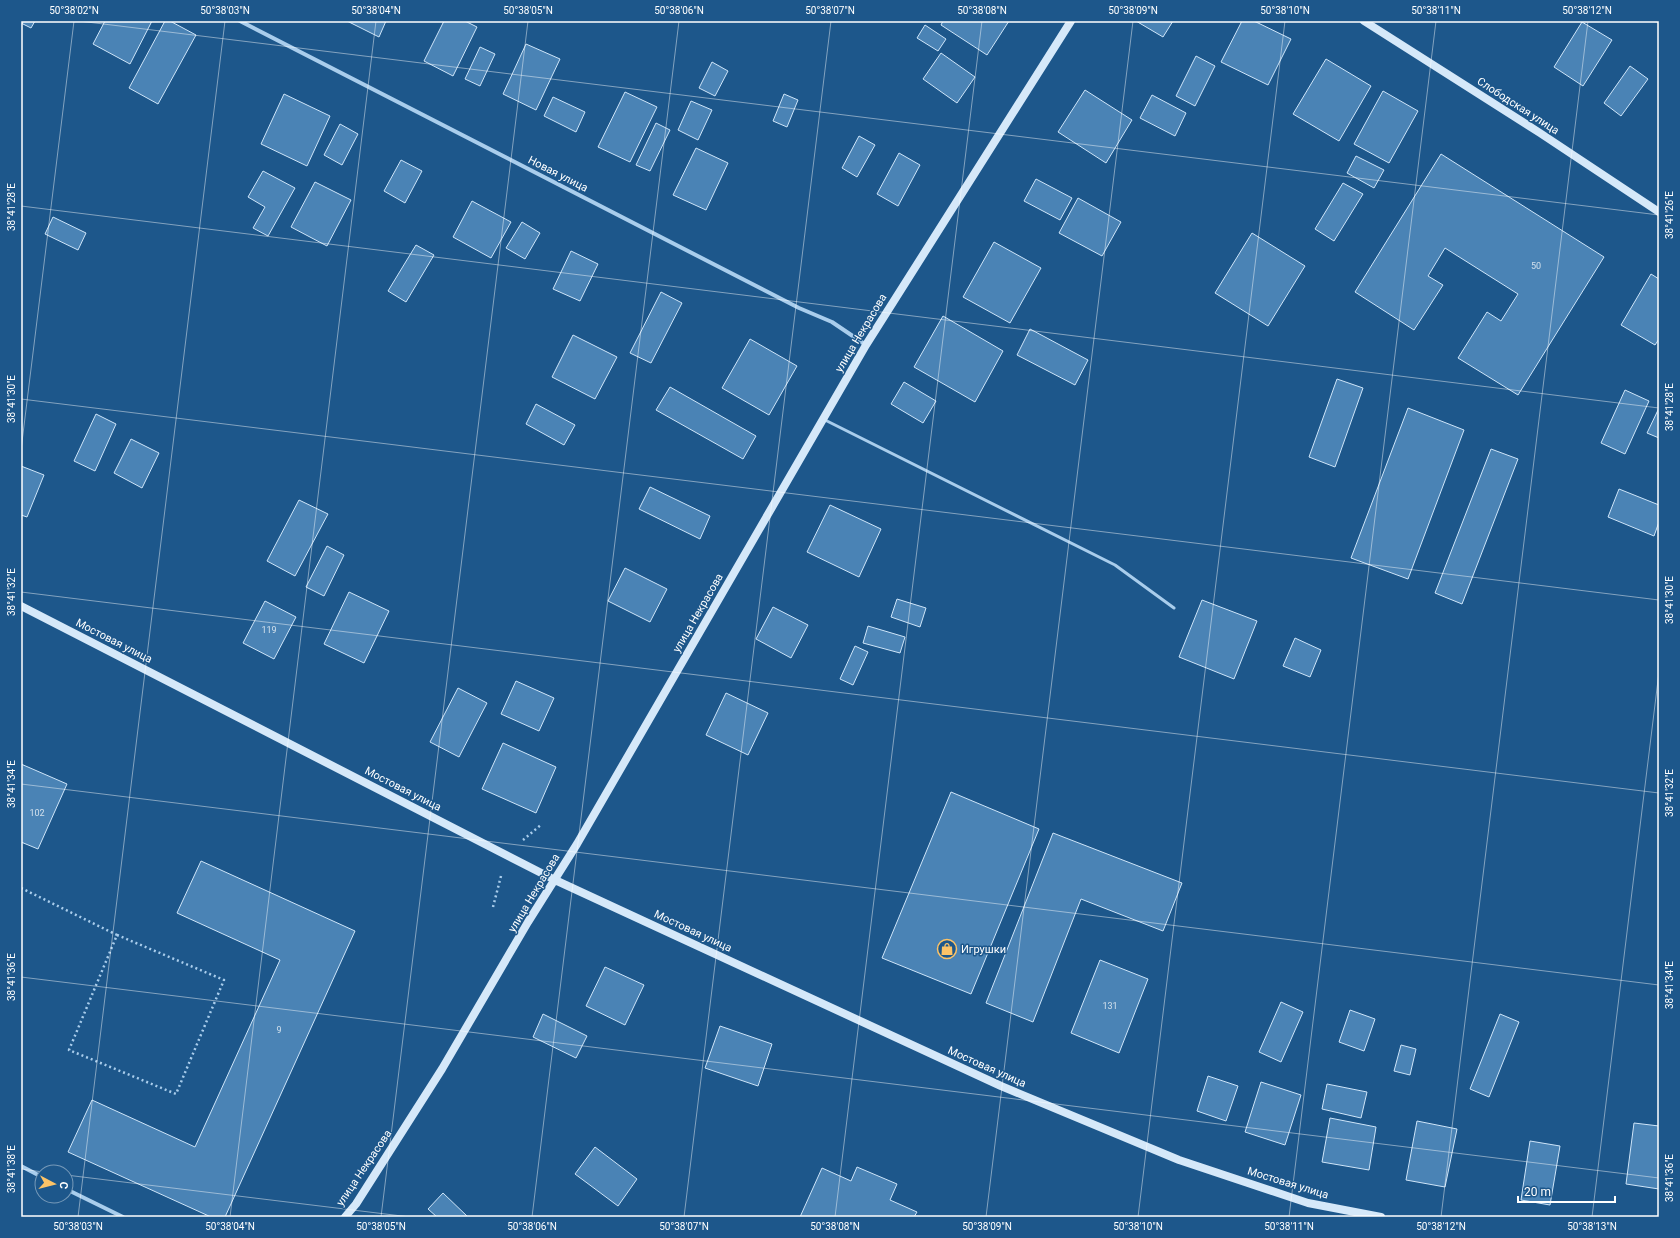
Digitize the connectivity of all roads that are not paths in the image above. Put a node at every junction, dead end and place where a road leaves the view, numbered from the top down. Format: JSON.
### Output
{"nodes":[{"id":1,"x":240,"y":21,"type":"edge"},
{"id":2,"x":1071,"y":21,"type":"edge"},
{"id":3,"x":1364,"y":21,"type":"edge"},
{"id":4,"x":1659,"y":212,"type":"edge"},
{"id":5,"x":866,"y":345,"type":"junction"},
{"id":6,"x":823,"y":419,"type":"junction"},
{"id":7,"x":21,"y":606,"type":"edge"},
{"id":8,"x":1174,"y":608,"type":"dead end"},
{"id":9,"x":555,"y":880,"type":"junction"},
{"id":10,"x":21,"y":1166,"type":"edge"},
{"id":11,"x":34,"y":1173,"type":"edge"},
{"id":12,"x":74,"y":1193,"type":"edge"},
{"id":13,"x":123,"y":1217,"type":"edge"},
{"id":14,"x":344,"y":1217,"type":"edge"},
{"id":15,"x":1380,"y":1217,"type":"edge"}],
"edges":[{"from":1,"to":5,"type":"street","name":"Новая улица"},
{"from":2,"to":5,"type":"street","name":"улица Некрасова"},
{"from":3,"to":4,"type":"street","name":"Слободская улица"},
{"from":5,"to":6,"type":"street","name":"улица Некрасова"},
{"from":6,"to":8,"type":"lane"},
{"from":6,"to":9,"type":"street","name":"улица Некрасова"},
{"from":7,"to":9,"type":"street","name":"Мостовая улица"},
{"from":9,"to":14,"type":"street","name":"улица Некрасова"},
{"from":9,"to":15,"type":"street","name":"Мостовая улица"},
{"from":10,"to":11,"type":"street"},
{"from":12,"to":13,"type":"street"}]}
